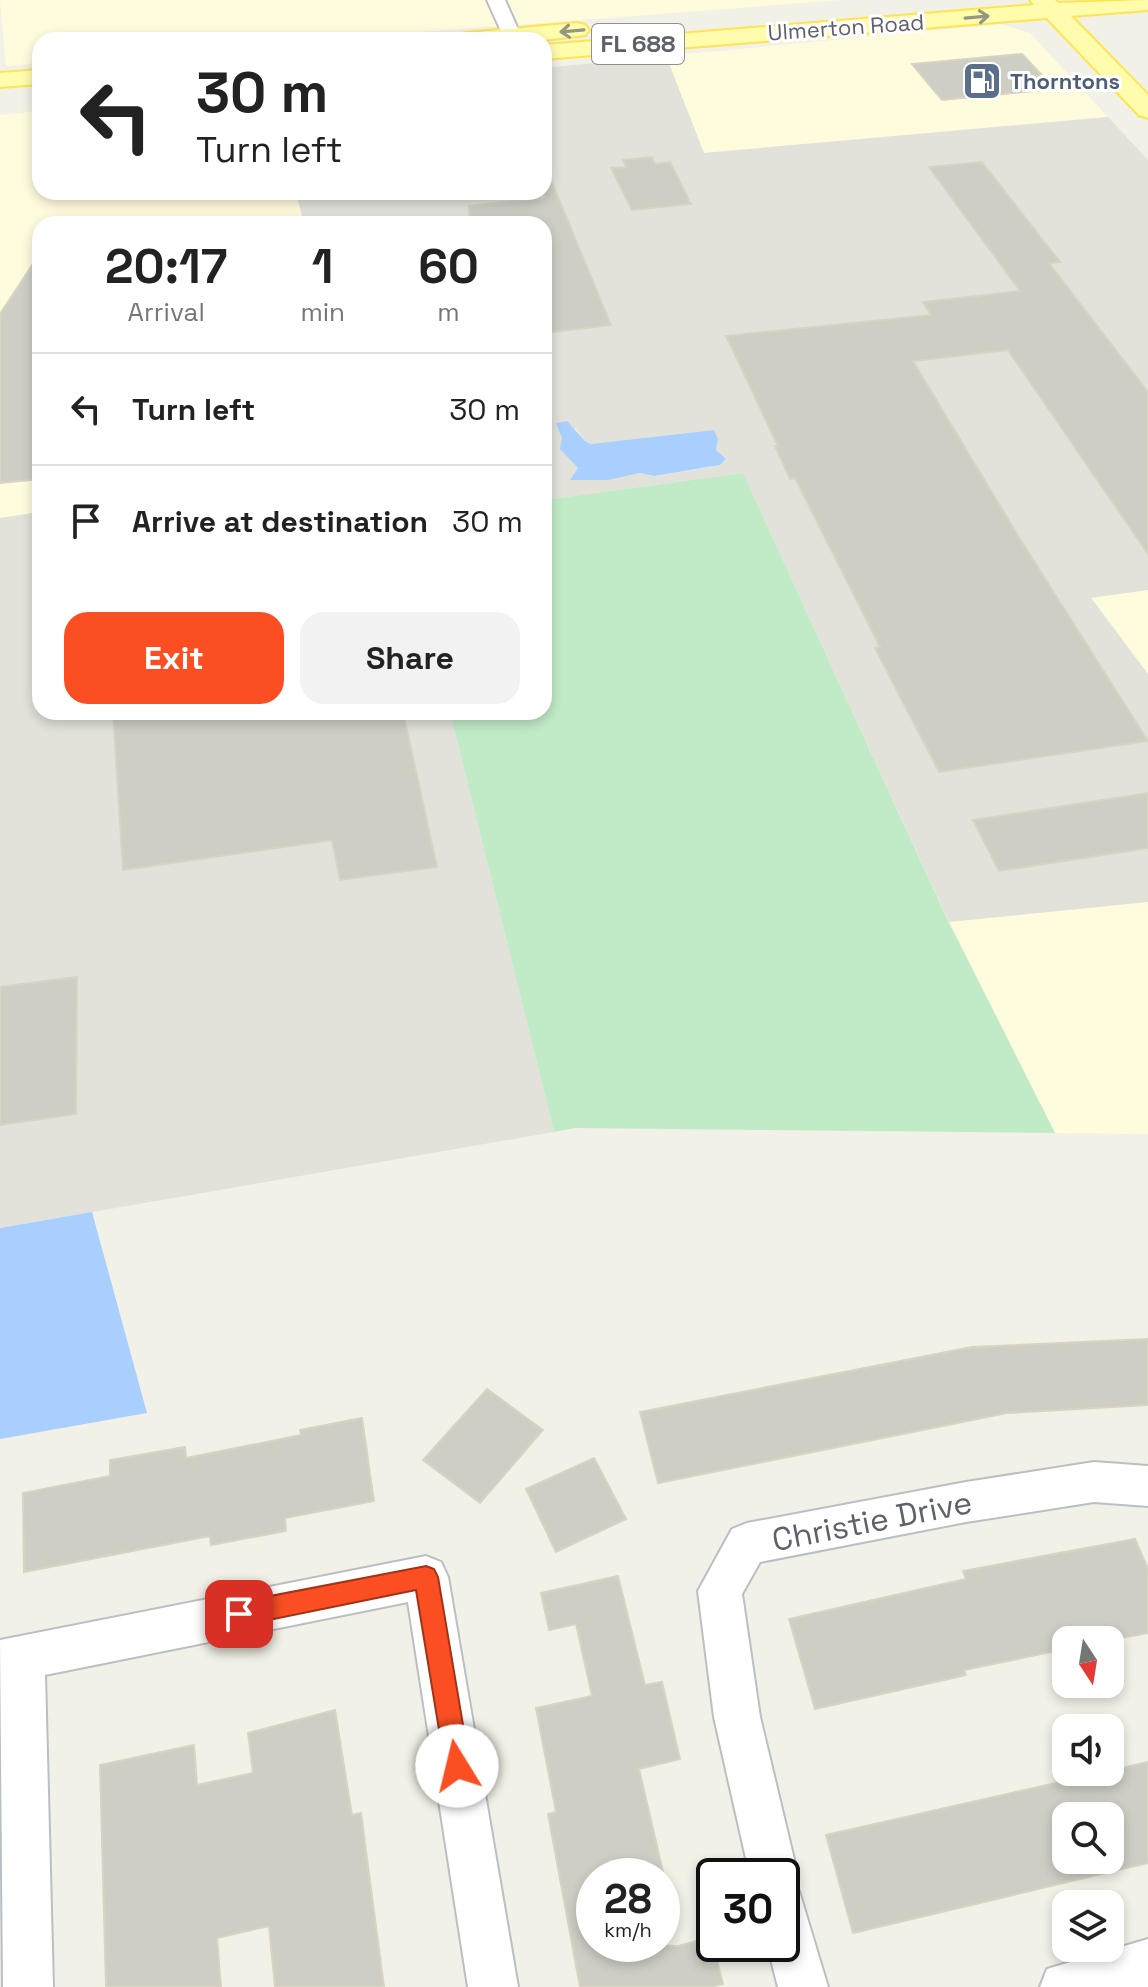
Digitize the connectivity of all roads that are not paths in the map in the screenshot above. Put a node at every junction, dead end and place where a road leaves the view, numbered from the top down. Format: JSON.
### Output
{"nodes":[{"id":1,"x":496,"y":0,"type":"edge"},
{"id":2,"x":934,"y":0,"type":"edge"},
{"id":3,"x":1148,"y":3,"type":"edge"},
{"id":4,"x":1085,"y":4,"type":"edge"},
{"id":5,"x":1047,"y":5,"type":"edge"},
{"id":6,"x":1108,"y":27,"type":"dead end"},
{"id":7,"x":510,"y":32,"type":"edge"},
{"id":8,"x":552,"y":33,"type":"edge"},
{"id":9,"x":552,"y":51,"type":"edge"},
{"id":10,"x":32,"y":78,"type":"edge"},
{"id":11,"x":0,"y":80,"type":"edge"},
{"id":12,"x":32,"y":96,"type":"edge"},
{"id":13,"x":0,"y":98,"type":"edge"},
{"id":14,"x":1148,"y":110,"type":"edge"},
{"id":15,"x":1148,"y":1486,"type":"edge"},
{"id":16,"x":11,"y":1660,"type":"edge"},
{"id":17,"x":770,"y":1858,"type":"edge"},
{"id":18,"x":796,"y":1962,"type":"edge"},
{"id":19,"x":1148,"y":1964,"type":"edge"},
{"id":20,"x":28,"y":1987,"type":"edge"},
{"id":21,"x":493,"y":1987,"type":"edge"},
{"id":22,"x":803,"y":1987,"type":"edge"},
{"id":23,"x":1065,"y":1987,"type":"edge"}],
"edges":[{"from":1,"to":7,"type":"street"},
{"from":2,"to":8,"type":"main road","name":"Ulmerton Road","number":"FL 688","one_way":true},
{"from":3,"to":4,"type":"main road","name":"Ulmerton Road","number":"FL 688"},
{"from":4,"to":5,"type":"main road","name":"Ulmerton Road","number":"FL 688"},
{"from":4,"to":6,"type":"main road"},
{"from":9,"to":5,"type":"main road","name":"Ulmerton Road","number":"FL 688","one_way":true},
{"from":5,"to":14,"type":"main road"},
{"from":10,"to":11,"type":"main road"},
{"from":12,"to":13,"type":"main road"},
{"from":15,"to":17,"type":"street","name":"Christie Drive"},
{"from":16,"to":20,"type":"street"},
{"from":16,"to":21,"type":"street"},
{"from":18,"to":22,"type":"street"},
{"from":19,"to":23,"type":"street"}]}
